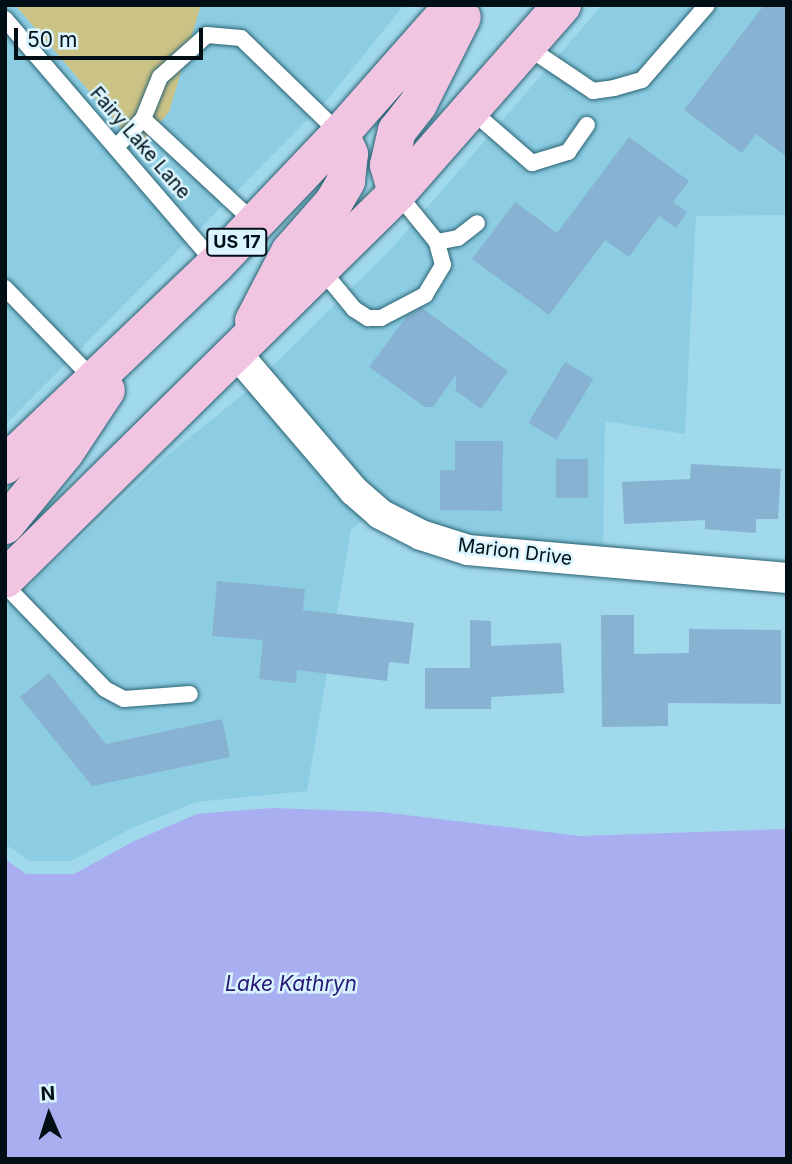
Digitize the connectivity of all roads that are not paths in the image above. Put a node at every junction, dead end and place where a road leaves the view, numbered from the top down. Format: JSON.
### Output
{"nodes":[{"id":1,"x":454,"y":5,"type":"edge"},
{"id":2,"x":467,"y":5,"type":"edge"},
{"id":3,"x":562,"y":5,"type":"edge"},
{"id":4,"x":707,"y":5,"type":"edge"},
{"id":5,"x":5,"y":19,"type":"edge"},
{"id":6,"x":526,"y":46,"type":"junction"},
{"id":7,"x":471,"y":110,"type":"junction"},
{"id":8,"x":143,"y":119,"type":"junction"},
{"id":9,"x":587,"y":125,"type":"dead end"},
{"id":10,"x":340,"y":134,"type":"junction"},
{"id":11,"x":116,"y":147,"type":"junction"},
{"id":12,"x":397,"y":193,"type":"junction"},
{"id":13,"x":255,"y":223,"type":"junction"},
{"id":14,"x":477,"y":223,"type":"dead end"},
{"id":15,"x":436,"y":242,"type":"junction"},
{"id":16,"x":216,"y":264,"type":"junction"},
{"id":17,"x":321,"y":270,"type":"junction"},
{"id":18,"x":5,"y":288,"type":"edge"},
{"id":19,"x":144,"y":333,"type":"junction"},
{"id":20,"x":237,"y":354,"type":"junction"},
{"id":21,"x":94,"y":380,"type":"junction"},
{"id":22,"x":5,"y":465,"type":"edge"},
{"id":23,"x":5,"y":525,"type":"edge"},
{"id":24,"x":787,"y":578,"type":"edge"},
{"id":25,"x":5,"y":579,"type":"edge"},
{"id":26,"x":5,"y":585,"type":"edge"},
{"id":27,"x":190,"y":694,"type":"dead end"}],
"edges":[{"from":1,"to":10,"type":"main road","number":"US 17"},
{"from":2,"to":12,"type":"main road"},
{"from":3,"to":6,"type":"main road"},
{"from":4,"to":6,"type":"lane"},
{"from":5,"to":11,"type":"lane","name":"Fairy Lake Lane"},
{"from":6,"to":7,"type":"main road"},
{"from":7,"to":9,"type":"lane"},
{"from":7,"to":12,"type":"main road"},
{"from":8,"to":10,"type":"lane"},
{"from":8,"to":11,"type":"lane"},
{"from":8,"to":13,"type":"lane"},
{"from":10,"to":13,"type":"main road","number":"US 17"},
{"from":10,"to":20,"type":"main road"},
{"from":11,"to":16,"type":"lane","name":"Fairy Lake Lane"},
{"from":12,"to":15,"type":"lane"},
{"from":12,"to":17,"type":"main road"},
{"from":13,"to":16,"type":"main road","number":"US 17"},
{"from":14,"to":15,"type":"lane"},
{"from":15,"to":17,"type":"lane"},
{"from":16,"to":19,"type":"main road","number":"US 17"},
{"from":17,"to":20,"type":"main road"},
{"from":18,"to":21,"type":"lane"},
{"from":19,"to":21,"type":"main road","number":"US 17"},
{"from":19,"to":23,"type":"main road"},
{"from":20,"to":24,"type":"street","name":"Marion Drive"},
{"from":20,"to":25,"type":"main road"},
{"from":21,"to":22,"type":"main road","number":"US 17"},
{"from":26,"to":27,"type":"lane"}]}
